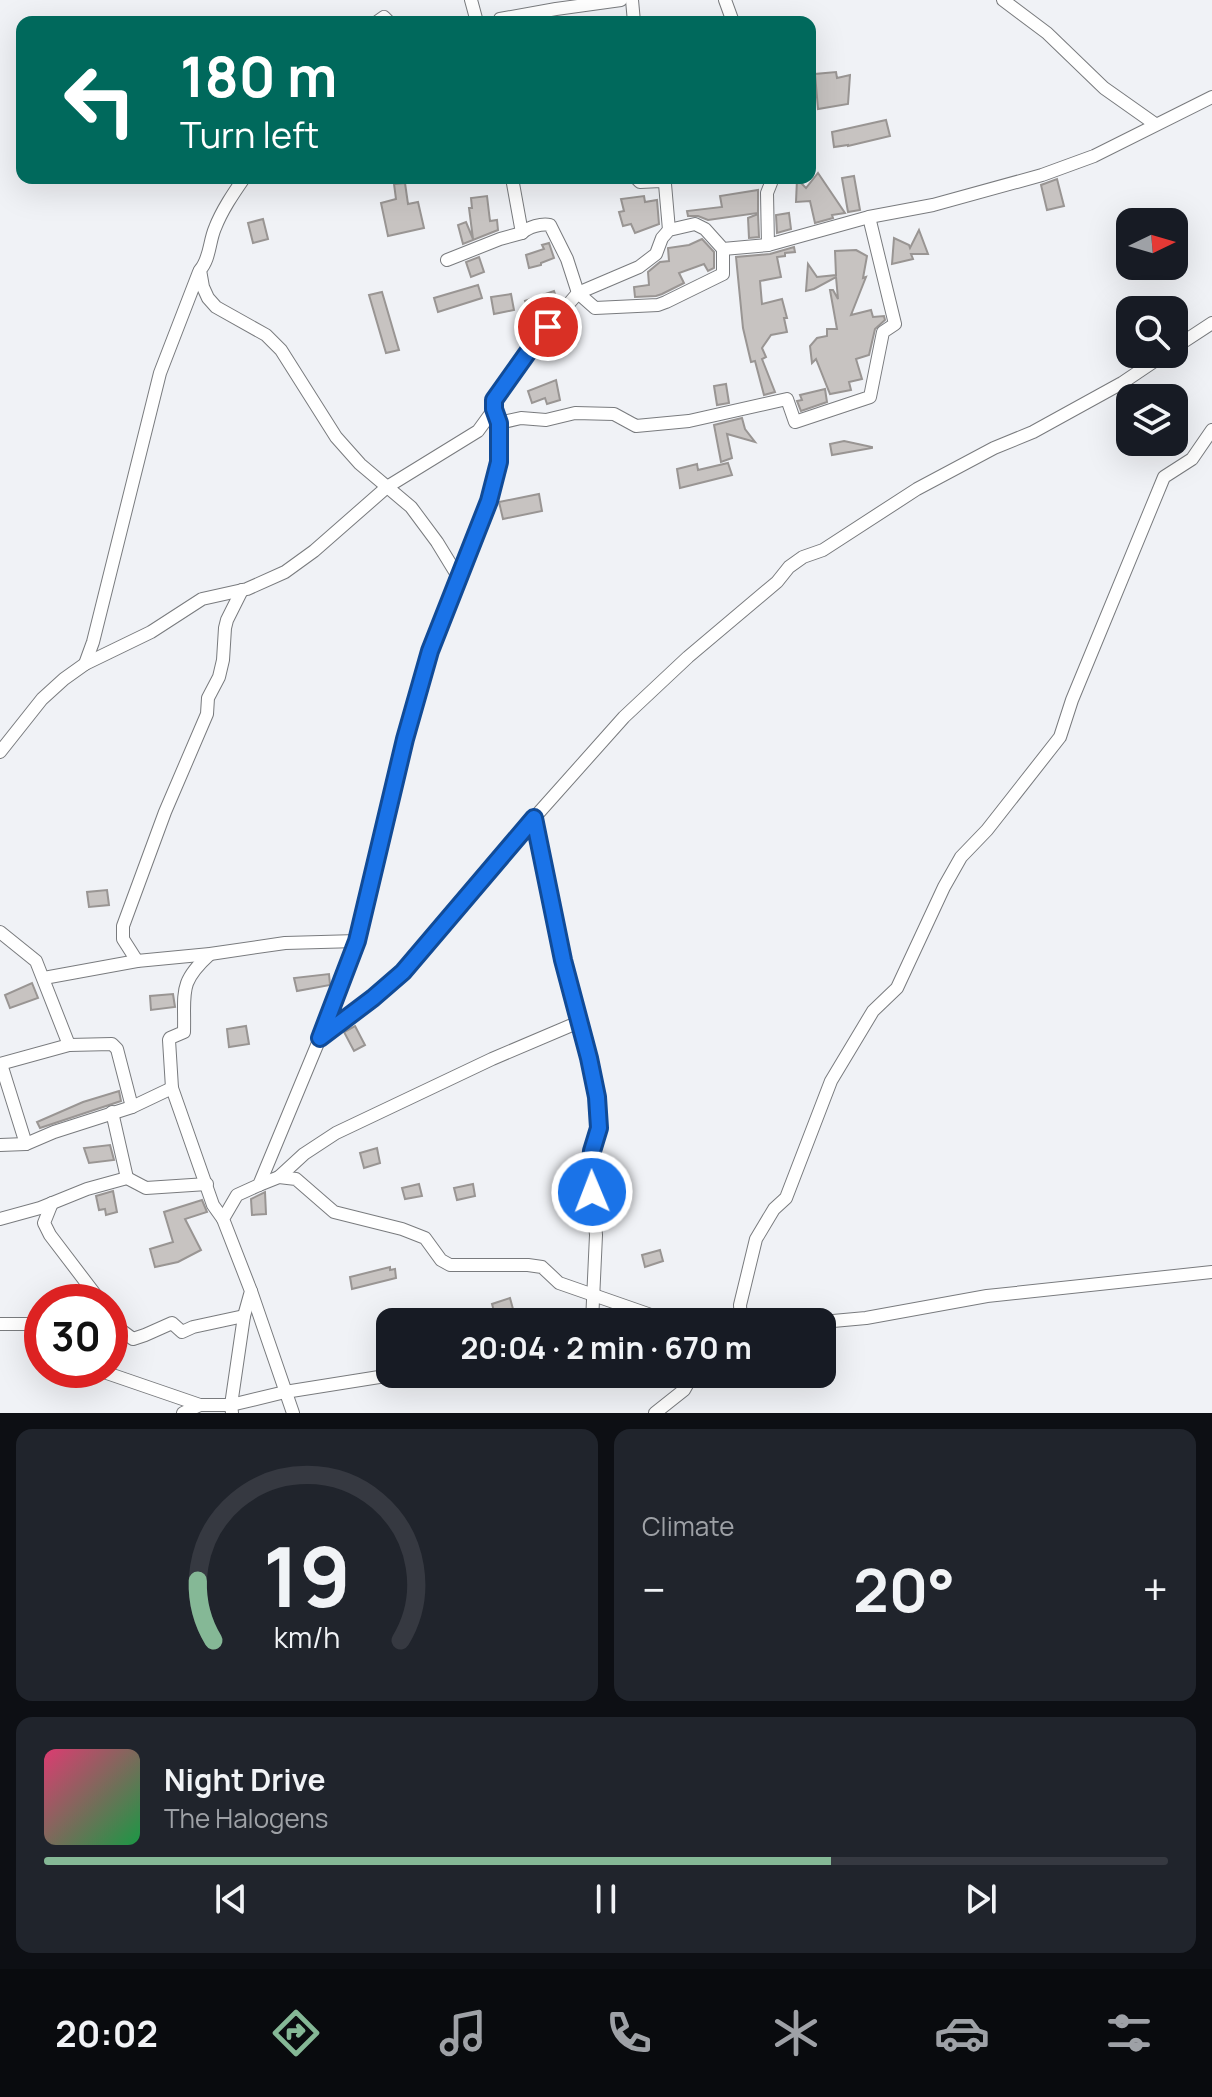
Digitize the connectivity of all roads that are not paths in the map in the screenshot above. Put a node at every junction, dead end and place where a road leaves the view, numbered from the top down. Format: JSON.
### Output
{"nodes":[{"id":1,"x":621,"y":0,"type":"edge"},
{"id":2,"x":1003,"y":0,"type":"edge"},
{"id":3,"x":517,"y":16,"type":"edge"},
{"id":4,"x":1212,"y":97,"type":"edge"},
{"id":5,"x":1155,"y":124,"type":"junction"},
{"id":6,"x":240,"y":184,"type":"edge"},
{"id":7,"x":513,"y":184,"type":"edge"},
{"id":8,"x":665,"y":184,"type":"edge"},
{"id":9,"x":771,"y":184,"type":"edge"},
{"id":10,"x":869,"y":217,"type":"junction"},
{"id":11,"x":669,"y":230,"type":"junction"},
{"id":12,"x":522,"y":233,"type":"junction"},
{"id":13,"x":768,"y":245,"type":"junction"},
{"id":14,"x":723,"y":249,"type":"junction"},
{"id":15,"x":447,"y":260,"type":"dead end"},
{"id":16,"x":200,"y":270,"type":"junction"},
{"id":17,"x":578,"y":293,"type":"junction"},
{"id":18,"x":1212,"y":323,"type":"edge"},
{"id":19,"x":1188,"y":339,"type":"edge"},
{"id":20,"x":1144,"y":368,"type":"edge"},
{"id":21,"x":494,"y":409,"type":"junction"},
{"id":22,"x":499,"y":423,"type":"junction"},
{"id":23,"x":1212,"y":430,"type":"edge"},
{"id":24,"x":387,"y":487,"type":"junction"},
{"id":25,"x":459,"y":578,"type":"junction"},
{"id":26,"x":242,"y":590,"type":"junction"},
{"id":27,"x":85,"y":664,"type":"junction"},
{"id":28,"x":0,"y":752,"type":"edge"},
{"id":29,"x":534,"y":818,"type":"junction"},
{"id":30,"x":0,"y":932,"type":"edge"},
{"id":31,"x":357,"y":941,"type":"junction"},
{"id":32,"x":210,"y":954,"type":"junction"},
{"id":33,"x":137,"y":961,"type":"junction"},
{"id":34,"x":44,"y":978,"type":"junction"},
{"id":35,"x":579,"y":1022,"type":"junction"},
{"id":36,"x":320,"y":1038,"type":"junction"},
{"id":37,"x":69,"y":1045,"type":"junction"},
{"id":38,"x":1,"y":1064,"type":"edge"},
{"id":39,"x":172,"y":1088,"type":"junction"},
{"id":40,"x":132,"y":1107,"type":"junction"},
{"id":41,"x":112,"y":1112,"type":"junction"},
{"id":42,"x":26,"y":1144,"type":"junction"},
{"id":43,"x":0,"y":1145,"type":"edge"},
{"id":44,"x":279,"y":1177,"type":"junction"},
{"id":45,"x":127,"y":1178,"type":"junction"},
{"id":46,"x":207,"y":1184,"type":"junction"},
{"id":47,"x":259,"y":1185,"type":"junction"},
{"id":48,"x":52,"y":1203,"type":"junction"},
{"id":49,"x":0,"y":1219,"type":"edge"},
{"id":50,"x":223,"y":1219,"type":"junction"},
{"id":51,"x":1212,"y":1272,"type":"edge"},
{"id":52,"x":87,"y":1284,"type":"edge"},
{"id":53,"x":251,"y":1291,"type":"junction"},
{"id":54,"x":592,"y":1295,"type":"junction"},
{"id":55,"x":592,"y":1308,"type":"edge"},
{"id":56,"x":630,"y":1308,"type":"edge"},
{"id":57,"x":740,"y":1308,"type":"edge"},
{"id":58,"x":244,"y":1316,"type":"junction"},
{"id":59,"x":836,"y":1321,"type":"edge"},
{"id":60,"x":0,"y":1324,"type":"edge"},
{"id":61,"x":24,"y":1324,"type":"edge"},
{"id":62,"x":128,"y":1335,"type":"edge"},
{"id":63,"x":376,"y":1378,"type":"edge"},
{"id":64,"x":128,"y":1380,"type":"edge"},
{"id":65,"x":685,"y":1388,"type":"edge"},
{"id":66,"x":285,"y":1392,"type":"junction"},
{"id":67,"x":200,"y":1405,"type":"junction"},
{"id":68,"x":232,"y":1409,"type":"edge"},
{"id":69,"x":183,"y":1413,"type":"edge"},
{"id":70,"x":293,"y":1413,"type":"edge"},
{"id":71,"x":655,"y":1413,"type":"edge"}],
"edges":[{"from":1,"to":3,"type":"street"},
{"from":2,"to":5,"type":"street"},
{"from":4,"to":5,"type":"street"},
{"from":5,"to":10,"type":"street"},
{"from":6,"to":16,"type":"street"},
{"from":7,"to":12,"type":"street"},
{"from":8,"to":11,"type":"street"},
{"from":9,"to":13,"type":"street"},
{"from":10,"to":13,"type":"street"},
{"from":10,"to":22,"type":"street"},
{"from":11,"to":14,"type":"street"},
{"from":11,"to":17,"type":"street"},
{"from":12,"to":15,"type":"street"},
{"from":12,"to":17,"type":"street"},
{"from":13,"to":14,"type":"street"},
{"from":14,"to":17,"type":"street"},
{"from":16,"to":24,"type":"street"},
{"from":16,"to":27,"type":"street"},
{"from":17,"to":21,"type":"street"},
{"from":18,"to":19,"type":"street"},
{"from":20,"to":29,"type":"street"},
{"from":21,"to":22,"type":"street"},
{"from":21,"to":24,"type":"street"},
{"from":22,"to":25,"type":"street"},
{"from":23,"to":57,"type":"street"},
{"from":24,"to":25,"type":"street"},
{"from":24,"to":26,"type":"street"},
{"from":25,"to":31,"type":"street"},
{"from":26,"to":27,"type":"street"},
{"from":26,"to":33,"type":"street"},
{"from":27,"to":28,"type":"street"},
{"from":29,"to":35,"type":"street"},
{"from":29,"to":36,"type":"street"},
{"from":30,"to":34,"type":"street"},
{"from":31,"to":32,"type":"street"},
{"from":31,"to":36,"type":"street"},
{"from":32,"to":33,"type":"street"},
{"from":32,"to":39,"type":"street"},
{"from":33,"to":34,"type":"street"},
{"from":34,"to":37,"type":"street"},
{"from":35,"to":44,"type":"street"},
{"from":35,"to":54,"type":"street"},
{"from":36,"to":47,"type":"street"},
{"from":37,"to":38,"type":"street"},
{"from":37,"to":40,"type":"street"},
{"from":38,"to":42,"type":"street"},
{"from":39,"to":40,"type":"street"},
{"from":39,"to":46,"type":"street"},
{"from":40,"to":41,"type":"street"},
{"from":41,"to":42,"type":"street"},
{"from":41,"to":45,"type":"street"},
{"from":42,"to":43,"type":"street"},
{"from":44,"to":47,"type":"street"},
{"from":44,"to":54,"type":"street"},
{"from":45,"to":46,"type":"street"},
{"from":45,"to":48,"type":"street"},
{"from":46,"to":50,"type":"street"},
{"from":47,"to":50,"type":"street"},
{"from":48,"to":49,"type":"street"},
{"from":48,"to":52,"type":"street"},
{"from":50,"to":53,"type":"street"},
{"from":51,"to":59,"type":"street"},
{"from":53,"to":58,"type":"street"},
{"from":53,"to":66,"type":"street"},
{"from":54,"to":55,"type":"street"},
{"from":54,"to":56,"type":"street"},
{"from":58,"to":62,"type":"street"},
{"from":58,"to":68,"type":"street"},
{"from":60,"to":61,"type":"street"},
{"from":63,"to":66,"type":"street"},
{"from":64,"to":67,"type":"street"},
{"from":65,"to":71,"type":"street"},
{"from":66,"to":68,"type":"street"},
{"from":66,"to":70,"type":"street"},
{"from":67,"to":68,"type":"street"},
{"from":67,"to":69,"type":"street"}]}
